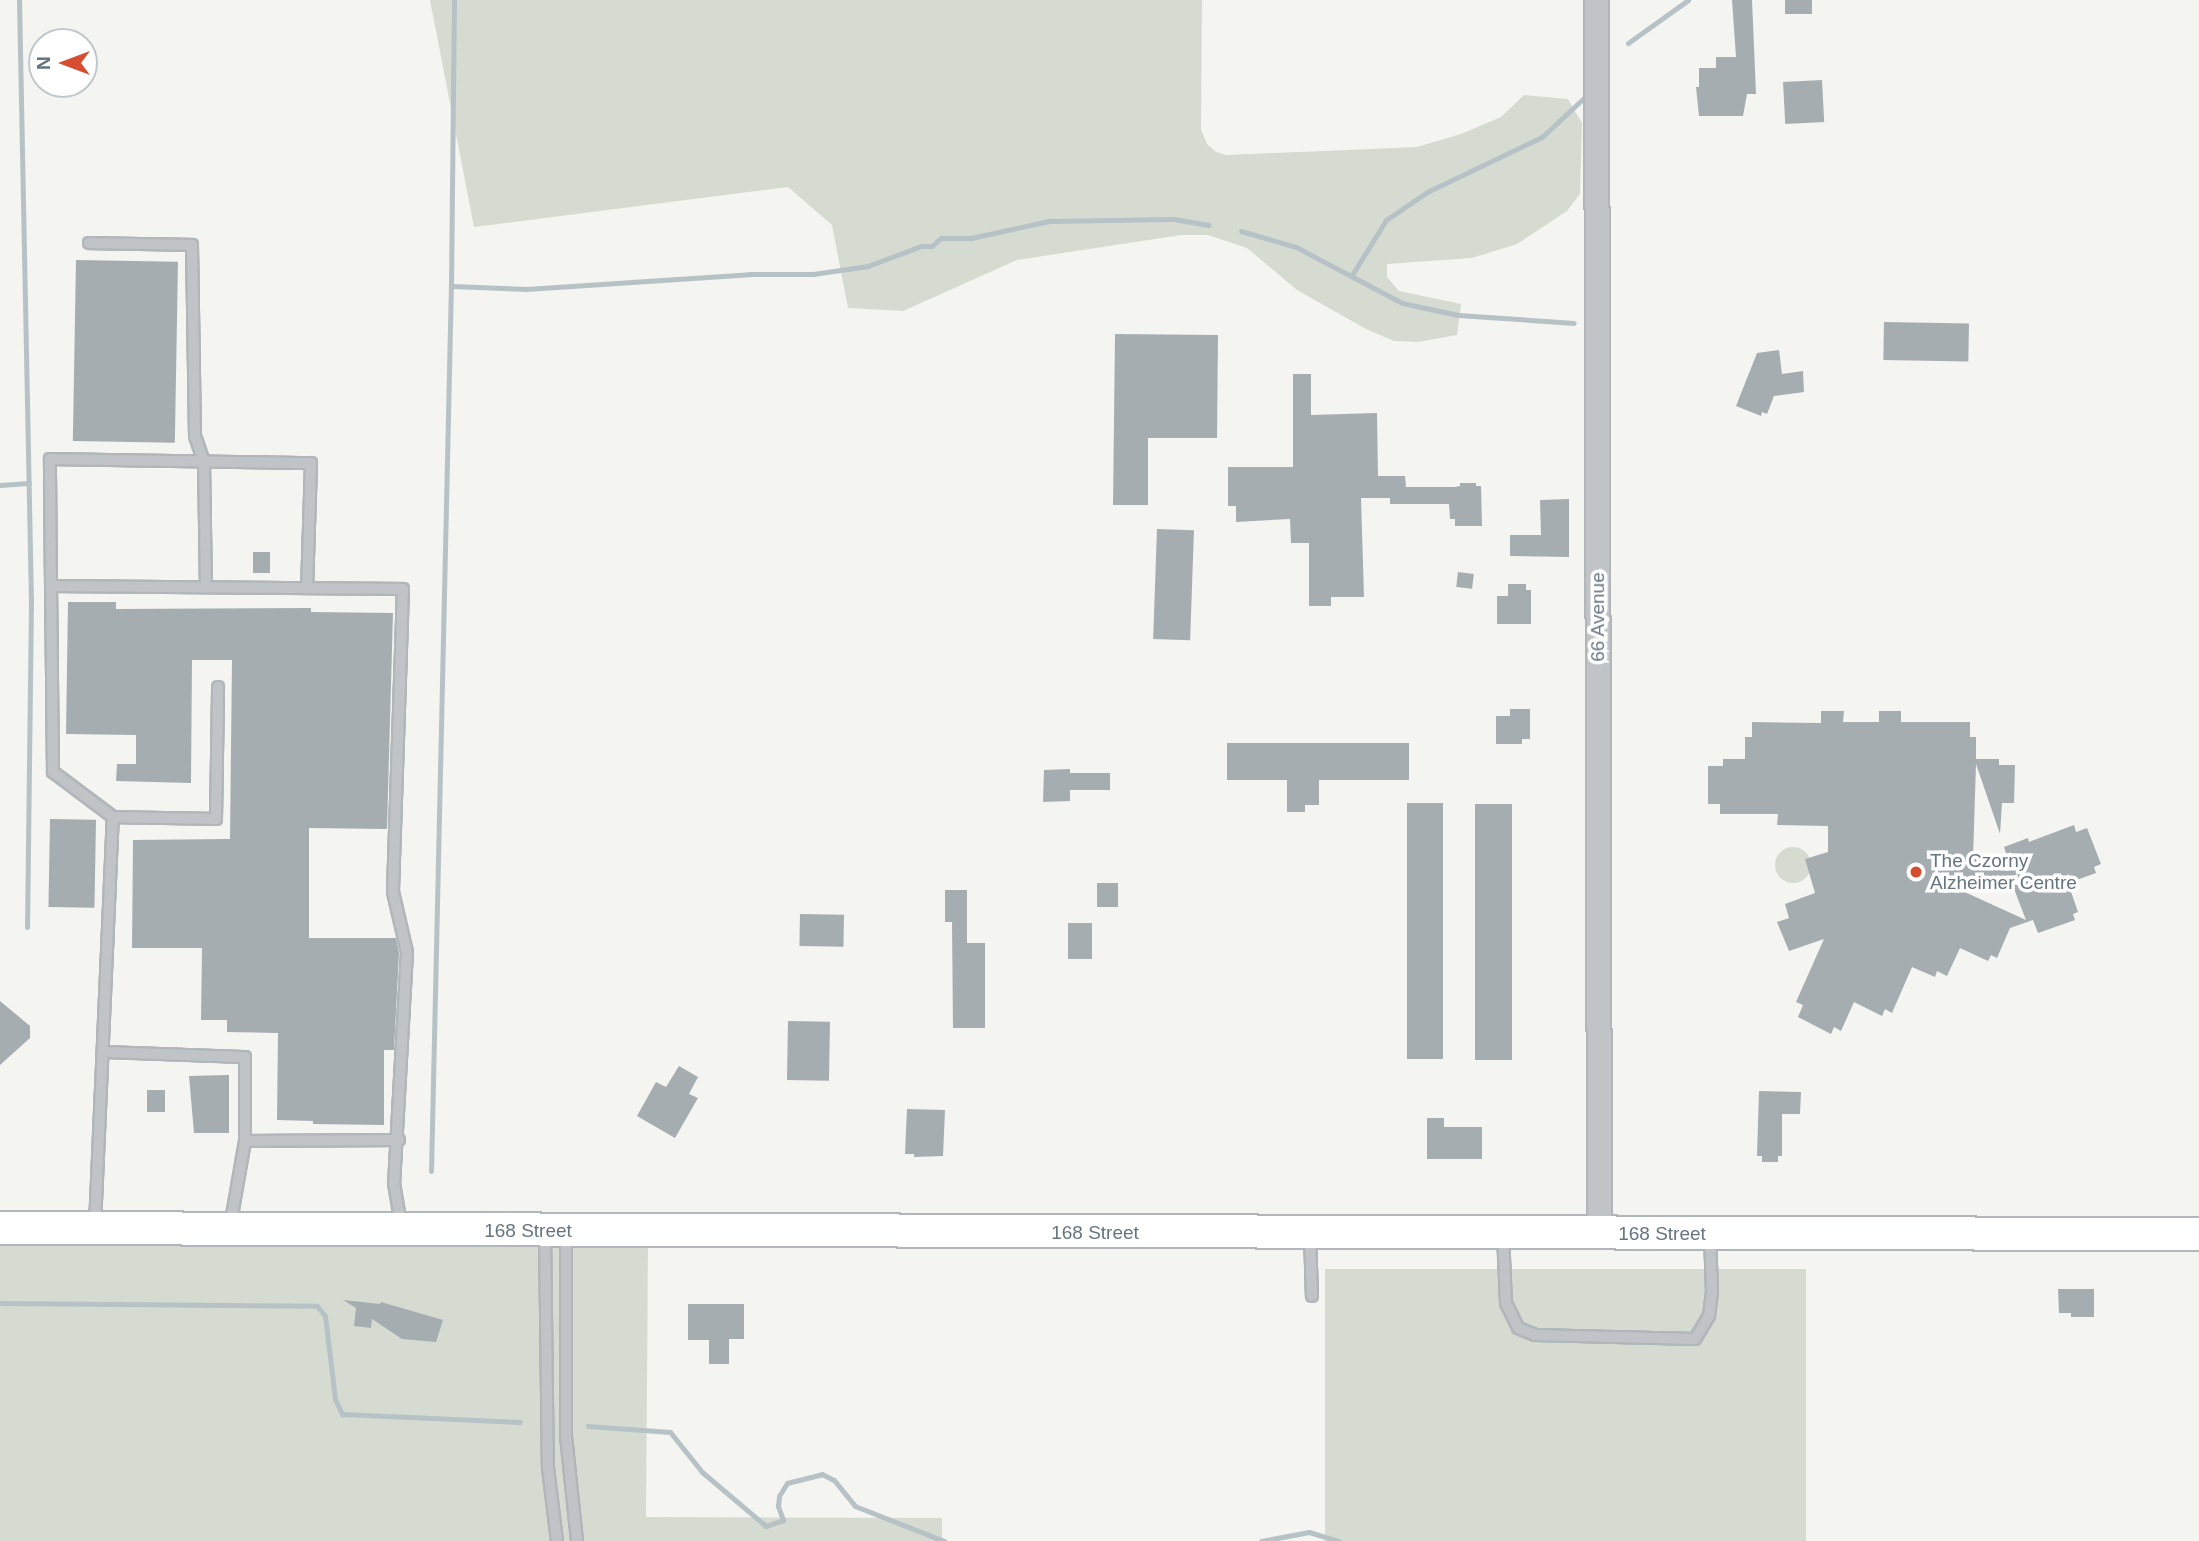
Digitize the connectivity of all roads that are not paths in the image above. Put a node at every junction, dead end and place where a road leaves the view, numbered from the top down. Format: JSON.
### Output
{"nodes":[{"id":1,"x":1596,"y":0,"type":"edge"},
{"id":2,"x":89,"y":243,"type":"dead end"},
{"id":3,"x":204,"y":462,"type":"junction"},
{"id":4,"x":51,"y":586,"type":"junction"},
{"id":5,"x":206,"y":587,"type":"junction"},
{"id":6,"x":307,"y":589,"type":"junction"},
{"id":7,"x":218,"y":687,"type":"dead end"},
{"id":8,"x":113,"y":817,"type":"junction"},
{"id":9,"x":103,"y":1052,"type":"junction"},
{"id":10,"x":399,"y":1140,"type":"junction"},
{"id":11,"x":245,"y":1141,"type":"junction"},
{"id":12,"x":0,"y":1228,"type":"edge"},
{"id":13,"x":94,"y":1229,"type":"junction"},
{"id":14,"x":230,"y":1230,"type":"junction"},
{"id":15,"x":402,"y":1231,"type":"junction"},
{"id":16,"x":555,"y":1232,"type":"junction"},
{"id":17,"x":1710,"y":1233,"type":"junction"},
{"id":18,"x":2196,"y":1233,"type":"edge"},
{"id":19,"x":1310,"y":1234,"type":"junction"},
{"id":20,"x":1503,"y":1234,"type":"junction"},
{"id":21,"x":1599,"y":1234,"type":"junction"},
{"id":22,"x":1312,"y":1296,"type":"dead end"},
{"id":23,"x":557,"y":1541,"type":"edge"},
{"id":24,"x":577,"y":1541,"type":"edge"}],
"edges":[{"from":1,"to":21,"type":"street","name":"66 Avenue"},
{"from":2,"to":3,"type":"lane"},
{"from":3,"to":4,"type":"lane"},
{"from":3,"to":5,"type":"lane"},
{"from":3,"to":6,"type":"lane"},
{"from":4,"to":5,"type":"lane"},
{"from":4,"to":8,"type":"lane"},
{"from":5,"to":6,"type":"lane"},
{"from":6,"to":10,"type":"lane"},
{"from":7,"to":8,"type":"lane"},
{"from":8,"to":9,"type":"lane"},
{"from":9,"to":11,"type":"lane"},
{"from":9,"to":13,"type":"lane"},
{"from":10,"to":11,"type":"lane"},
{"from":10,"to":15,"type":"lane"},
{"from":11,"to":14,"type":"lane"},
{"from":12,"to":13,"type":"main road","name":"168 Street"},
{"from":13,"to":14,"type":"main road","name":"168 Street"},
{"from":14,"to":15,"type":"main road","name":"168 Street"},
{"from":15,"to":16,"type":"main road","name":"168 Street"},
{"from":16,"to":19,"type":"main road","name":"168 Street"},
{"from":16,"to":23,"type":"lane"},
{"from":16,"to":24,"type":"lane"},
{"from":17,"to":18,"type":"main road","name":"168 Street"},
{"from":17,"to":20,"type":"lane"},
{"from":17,"to":21,"type":"main road","name":"168 Street"},
{"from":19,"to":20,"type":"main road","name":"168 Street"},
{"from":19,"to":22,"type":"lane"},
{"from":20,"to":21,"type":"main road","name":"168 Street"}]}
